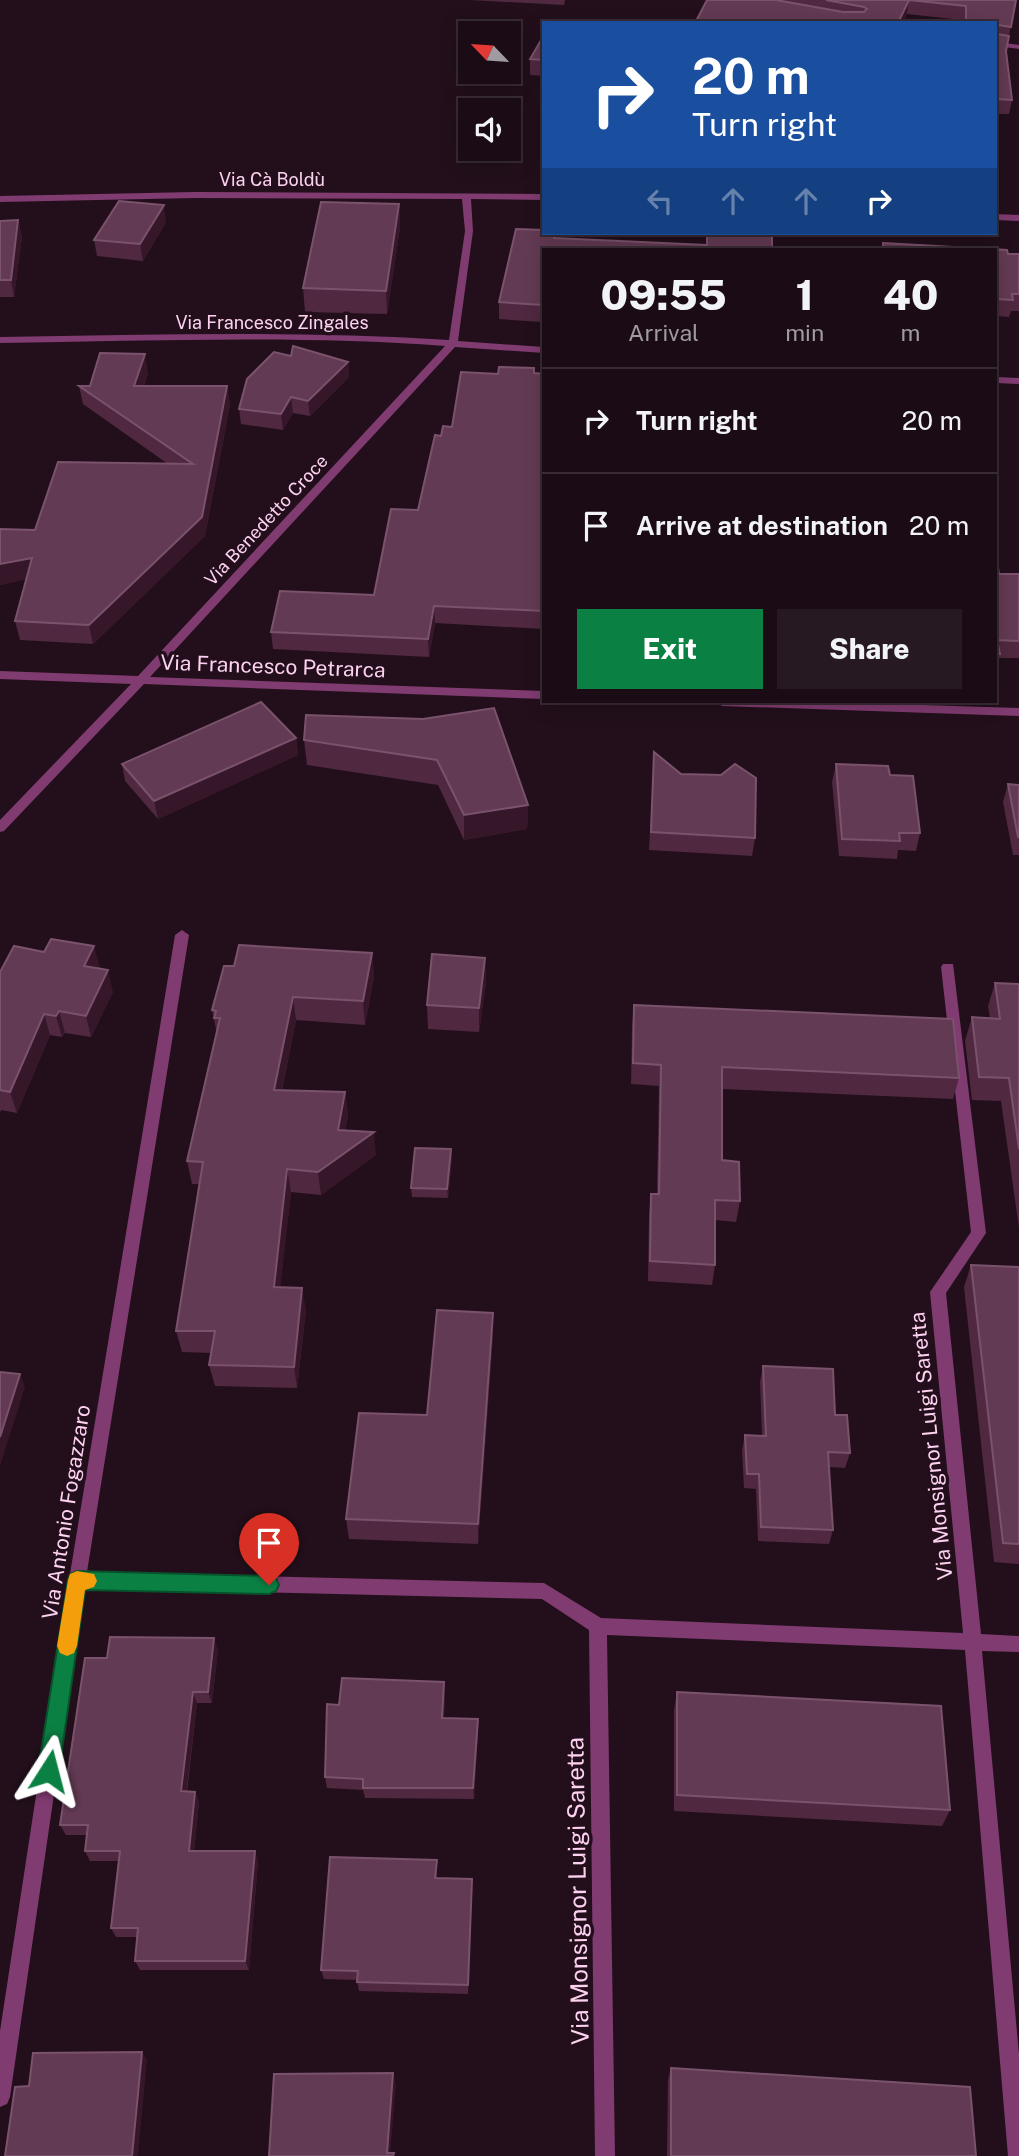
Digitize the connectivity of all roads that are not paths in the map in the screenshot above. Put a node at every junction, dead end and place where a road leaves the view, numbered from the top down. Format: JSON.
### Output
{"nodes":[{"id":1,"x":997,"y":44,"type":"edge"},
{"id":2,"x":1019,"y":47,"type":"edge"},
{"id":3,"x":466,"y":195,"type":"junction"},
{"id":4,"x":542,"y":197,"type":"edge"},
{"id":5,"x":0,"y":199,"type":"edge"},
{"id":6,"x":997,"y":217,"type":"edge"},
{"id":7,"x":1019,"y":218,"type":"edge"},
{"id":8,"x":0,"y":340,"type":"edge"},
{"id":9,"x":453,"y":343,"type":"junction"},
{"id":10,"x":542,"y":349,"type":"edge"},
{"id":11,"x":997,"y":380,"type":"edge"},
{"id":12,"x":1019,"y":381,"type":"edge"},
{"id":13,"x":0,"y":676,"type":"edge"},
{"id":14,"x":140,"y":681,"type":"junction"},
{"id":15,"x":542,"y":695,"type":"edge"},
{"id":16,"x":779,"y":703,"type":"edge"},
{"id":17,"x":836,"y":704,"type":"edge"},
{"id":18,"x":1019,"y":712,"type":"edge"},
{"id":19,"x":0,"y":828,"type":"edge"},
{"id":20,"x":182,"y":935,"type":"dead end"},
{"id":21,"x":948,"y":967,"type":"dead end"},
{"id":22,"x":77,"y":1580,"type":"junction"},
{"id":23,"x":598,"y":1626,"type":"junction"},
{"id":24,"x":974,"y":1642,"type":"junction"},
{"id":25,"x":1019,"y":1644,"type":"edge"},
{"id":26,"x":0,"y":2097,"type":"edge"},
{"id":27,"x":605,"y":2156,"type":"edge"},
{"id":28,"x":1018,"y":2156,"type":"edge"}],
"edges":[{"from":1,"to":2,"type":"street"},
{"from":3,"to":4,"type":"street","name":"Via Cà Boldù"},
{"from":3,"to":5,"type":"street","name":"Via Cà Boldù"},
{"from":3,"to":9,"type":"street"},
{"from":6,"to":7,"type":"street"},
{"from":8,"to":9,"type":"street","name":"Via Francesco Zingales"},
{"from":9,"to":10,"type":"street","name":"Via Francesco Zingales"},
{"from":9,"to":14,"type":"street","name":"Via Benedetto Croce"},
{"from":11,"to":12,"type":"street"},
{"from":13,"to":14,"type":"street","name":"Via Francesco Petrarca"},
{"from":14,"to":15,"type":"street","name":"Via Francesco Petrarca"},
{"from":14,"to":19,"type":"street","name":"Via Benedetto Croce"},
{"from":16,"to":17,"type":"street"},
{"from":17,"to":18,"type":"street"},
{"from":20,"to":22,"type":"street","name":"Via Antonio Fogazzaro"},
{"from":21,"to":24,"type":"street","name":"Via Monsignor Luigi Saretta"},
{"from":22,"to":23,"type":"street"},
{"from":22,"to":26,"type":"street","name":"Via Antonio Fogazzaro"},
{"from":23,"to":24,"type":"street"},
{"from":23,"to":27,"type":"street","name":"Via Monsignor Luigi Saretta"},
{"from":24,"to":25,"type":"street"},
{"from":24,"to":28,"type":"street","name":"Via Monsignor Luigi Saretta"}]}
